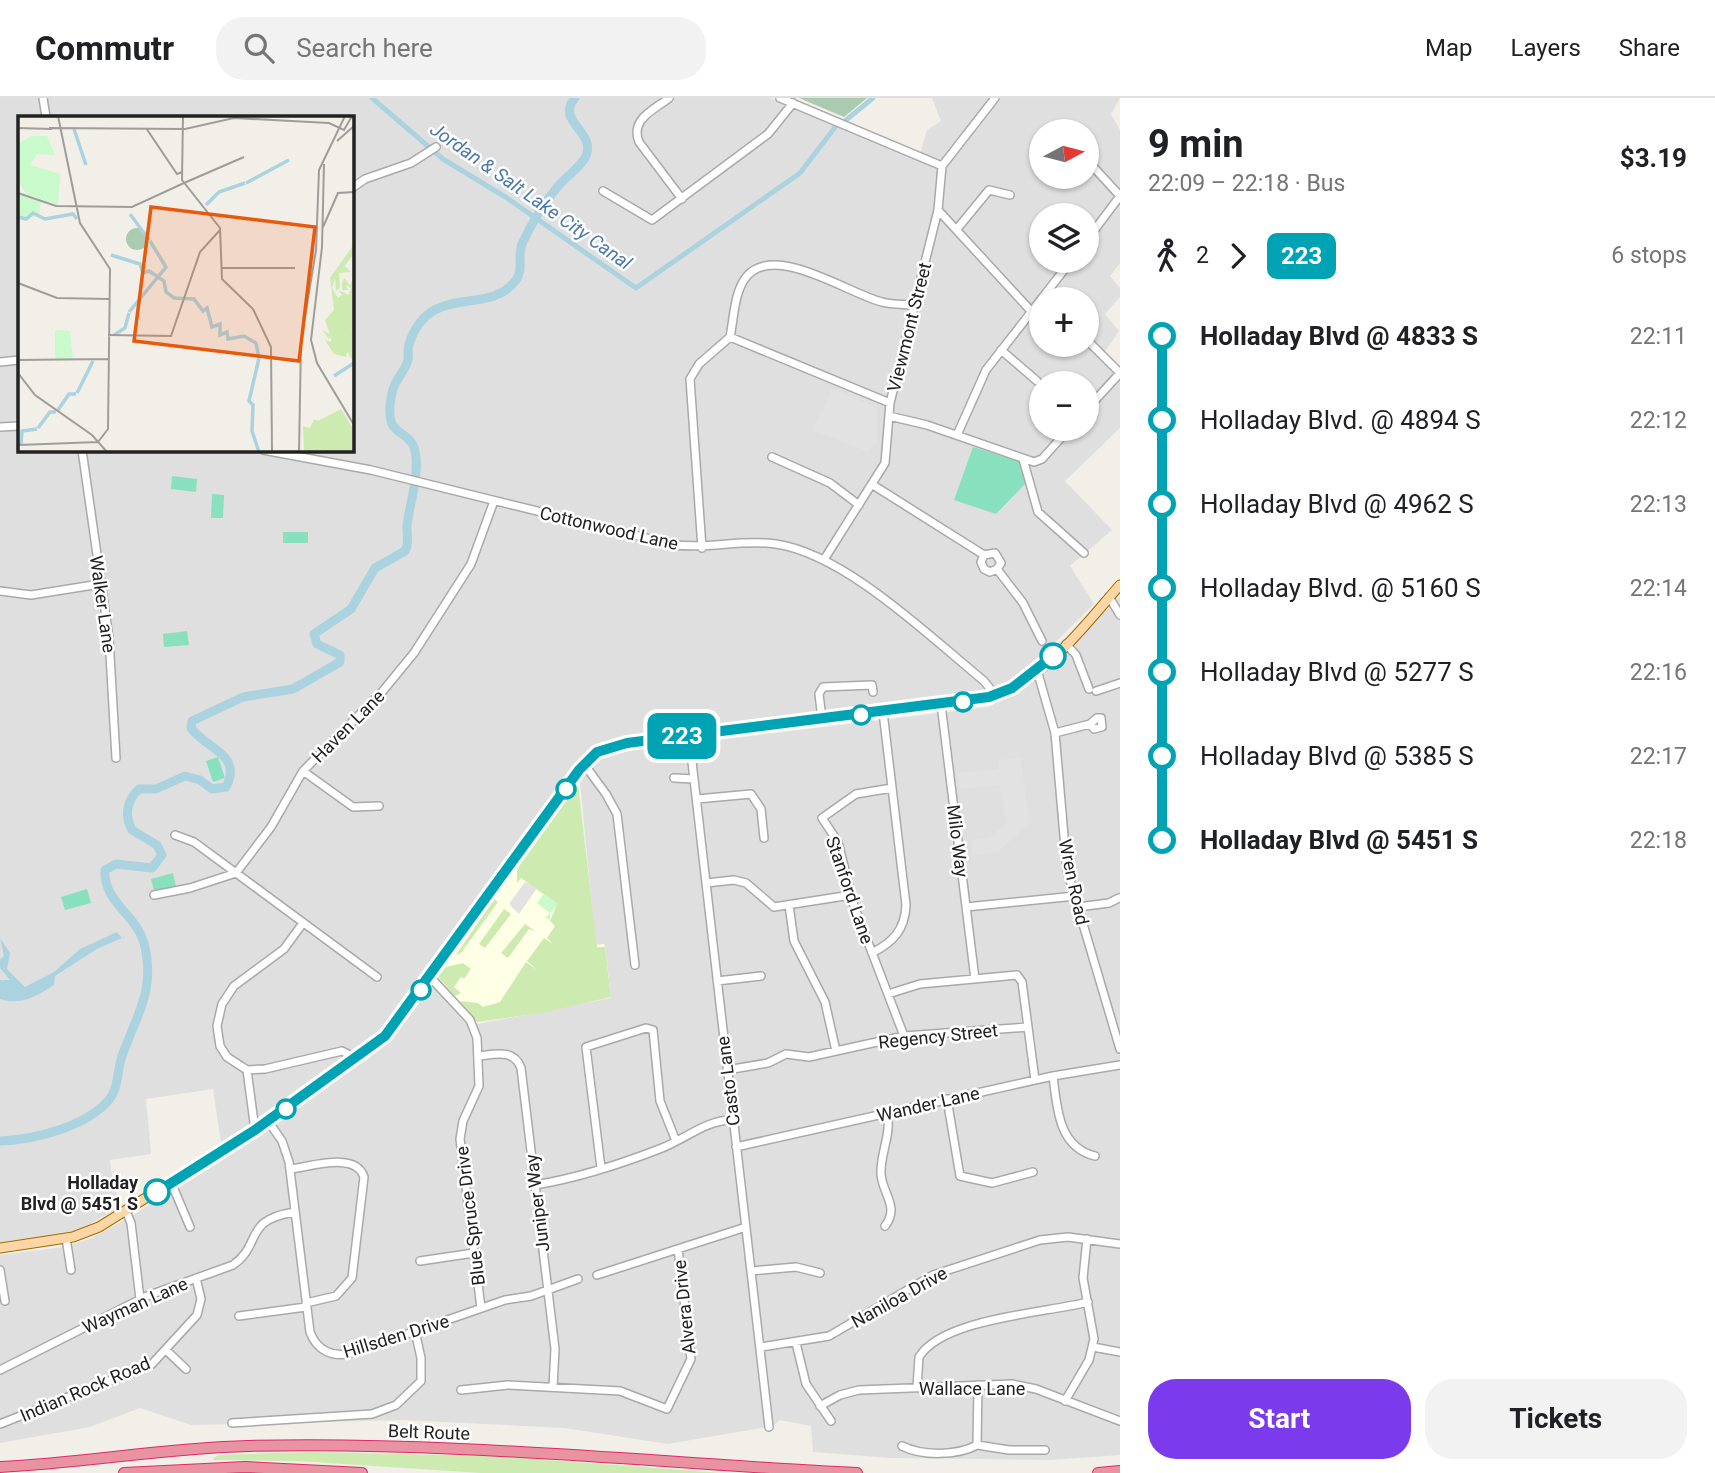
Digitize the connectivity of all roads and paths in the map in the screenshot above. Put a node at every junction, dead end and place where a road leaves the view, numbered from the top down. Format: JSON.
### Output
{"nodes":[{"id":1,"x":43,"y":98,"type":"edge"},
{"id":2,"x":669,"y":98,"type":"edge"},
{"id":3,"x":780,"y":98,"type":"edge"},
{"id":4,"x":993,"y":99,"type":"edge"},
{"id":5,"x":793,"y":103,"type":"junction"},
{"id":6,"x":46,"y":116,"type":"edge"},
{"id":7,"x":436,"y":147,"type":"dead end"},
{"id":8,"x":942,"y":166,"type":"junction"},
{"id":9,"x":1099,"y":173,"type":"edge"},
{"id":10,"x":354,"y":186,"type":"edge"},
{"id":11,"x":603,"y":191,"type":"dead end"},
{"id":12,"x":1010,"y":195,"type":"dead end"},
{"id":13,"x":1120,"y":196,"type":"edge"},
{"id":14,"x":682,"y":199,"type":"junction"},
{"id":15,"x":938,"y":210,"type":"junction"},
{"id":16,"x":1099,"y":224,"type":"edge"},
{"id":17,"x":957,"y":229,"type":"junction"},
{"id":18,"x":1062,"y":273,"type":"edge"},
{"id":19,"x":1051,"y":287,"type":"edge"},
{"id":20,"x":914,"y":304,"type":"junction"},
{"id":21,"x":1029,"y":308,"type":"edge"},
{"id":22,"x":1029,"y":313,"type":"edge"},
{"id":23,"x":730,"y":337,"type":"junction"},
{"id":24,"x":1001,"y":350,"type":"junction"},
{"id":25,"x":1099,"y":352,"type":"edge"},
{"id":26,"x":18,"y":360,"type":"edge"},
{"id":27,"x":0,"y":362,"type":"edge"},
{"id":28,"x":1120,"y":373,"type":"edge"},
{"id":29,"x":1029,"y":374,"type":"edge"},
{"id":30,"x":1099,"y":396,"type":"edge"},
{"id":31,"x":890,"y":403,"type":"junction"},
{"id":32,"x":889,"y":416,"type":"junction"},
{"id":33,"x":18,"y":426,"type":"edge"},
{"id":34,"x":0,"y":428,"type":"edge"},
{"id":35,"x":957,"y":435,"type":"junction"},
{"id":36,"x":1058,"y":441,"type":"edge"},
{"id":37,"x":82,"y":452,"type":"edge"},
{"id":38,"x":270,"y":452,"type":"edge"},
{"id":39,"x":772,"y":457,"type":"dead end"},
{"id":40,"x":1023,"y":459,"type":"junction"},
{"id":41,"x":873,"y":485,"type":"junction"},
{"id":42,"x":494,"y":501,"type":"junction"},
{"id":43,"x":859,"y":505,"type":"junction"},
{"id":44,"x":702,"y":548,"type":"junction"},
{"id":45,"x":1084,"y":553,"type":"dead end"},
{"id":46,"x":984,"y":555,"type":"junction"},
{"id":47,"x":825,"y":558,"type":"junction"},
{"id":48,"x":997,"y":569,"type":"junction"},
{"id":49,"x":100,"y":584,"type":"junction"},
{"id":50,"x":1120,"y":585,"type":"edge"},
{"id":51,"x":0,"y":591,"type":"edge"},
{"id":52,"x":1110,"y":597,"type":"junction"},
{"id":53,"x":1120,"y":615,"type":"edge"},
{"id":54,"x":1042,"y":641,"type":"dead end"},
{"id":55,"x":1066,"y":644,"type":"junction"},
{"id":56,"x":1037,"y":670,"type":"junction"},
{"id":57,"x":1120,"y":682,"type":"edge"},
{"id":58,"x":873,"y":692,"type":"dead end"},
{"id":59,"x":995,"y":695,"type":"junction"},
{"id":60,"x":941,"y":704,"type":"junction"},
{"id":61,"x":883,"y":712,"type":"junction"},
{"id":62,"x":822,"y":719,"type":"junction"},
{"id":63,"x":1090,"y":724,"type":"dead end"},
{"id":64,"x":1055,"y":733,"type":"junction"},
{"id":65,"x":690,"y":736,"type":"junction"},
{"id":66,"x":116,"y":758,"type":"dead end"},
{"id":67,"x":584,"y":764,"type":"junction"},
{"id":68,"x":303,"y":771,"type":"junction"},
{"id":69,"x":674,"y":778,"type":"dead end"},
{"id":70,"x":694,"y":779,"type":"junction"},
{"id":71,"x":892,"y":788,"type":"junction"},
{"id":72,"x":697,"y":799,"type":"junction"},
{"id":73,"x":379,"y":806,"type":"dead end"},
{"id":74,"x":175,"y":835,"type":"dead end"},
{"id":75,"x":764,"y":838,"type":"dead end"},
{"id":76,"x":236,"y":873,"type":"junction"},
{"id":77,"x":706,"y":883,"type":"junction"},
{"id":78,"x":154,"y":895,"type":"dead end"},
{"id":79,"x":850,"y":895,"type":"junction"},
{"id":80,"x":1075,"y":896,"type":"junction"},
{"id":81,"x":1119,"y":898,"type":"edge"},
{"id":82,"x":789,"y":905,"type":"junction"},
{"id":83,"x":966,"y":907,"type":"junction"},
{"id":84,"x":1078,"y":907,"type":"junction"},
{"id":85,"x":303,"y":923,"type":"junction"},
{"id":86,"x":872,"y":953,"type":"junction"},
{"id":87,"x":635,"y":965,"type":"dead end"},
{"id":88,"x":761,"y":976,"type":"dead end"},
{"id":89,"x":377,"y":977,"type":"dead end"},
{"id":90,"x":430,"y":977,"type":"junction"},
{"id":91,"x":975,"y":979,"type":"junction"},
{"id":92,"x":717,"y":981,"type":"junction"},
{"id":93,"x":888,"y":994,"type":"junction"},
{"id":94,"x":1028,"y":1027,"type":"junction"},
{"id":95,"x":904,"y":1036,"type":"junction"},
{"id":96,"x":1120,"y":1049,"type":"edge"},
{"id":97,"x":836,"y":1051,"type":"junction"},
{"id":98,"x":479,"y":1056,"type":"junction"},
{"id":99,"x":357,"y":1059,"type":"junction"},
{"id":100,"x":1120,"y":1065,"type":"edge"},
{"id":101,"x":247,"y":1070,"type":"junction"},
{"id":102,"x":727,"y":1070,"type":"junction"},
{"id":103,"x":1052,"y":1076,"type":"junction"},
{"id":104,"x":1035,"y":1080,"type":"junction"},
{"id":105,"x":947,"y":1100,"type":"junction"},
{"id":106,"x":887,"y":1113,"type":"junction"},
{"id":107,"x":733,"y":1120,"type":"junction"},
{"id":108,"x":268,"y":1121,"type":"junction"},
{"id":109,"x":255,"y":1130,"type":"junction"},
{"id":110,"x":676,"y":1141,"type":"junction"},
{"id":111,"x":736,"y":1147,"type":"junction"},
{"id":112,"x":1095,"y":1156,"type":"dead end"},
{"id":113,"x":601,"y":1168,"type":"junction"},
{"id":114,"x":290,"y":1169,"type":"junction"},
{"id":115,"x":1033,"y":1172,"type":"dead end"},
{"id":116,"x":171,"y":1182,"type":"junction"},
{"id":117,"x":535,"y":1185,"type":"junction"},
{"id":118,"x":126,"y":1211,"type":"junction"},
{"id":119,"x":295,"y":1212,"type":"junction"},
{"id":120,"x":885,"y":1226,"type":"dead end"},
{"id":121,"x":190,"y":1227,"type":"dead end"},
{"id":122,"x":746,"y":1227,"type":"junction"},
{"id":123,"x":66,"y":1238,"type":"junction"},
{"id":124,"x":1087,"y":1239,"type":"junction"},
{"id":125,"x":1120,"y":1244,"type":"edge"},
{"id":126,"x":0,"y":1248,"type":"edge"},
{"id":127,"x":677,"y":1250,"type":"junction"},
{"id":128,"x":474,"y":1253,"type":"junction"},
{"id":129,"x":420,"y":1261,"type":"dead end"},
{"id":130,"x":0,"y":1270,"type":"edge"},
{"id":131,"x":71,"y":1270,"type":"dead end"},
{"id":132,"x":751,"y":1271,"type":"junction"},
{"id":133,"x":820,"y":1273,"type":"dead end"},
{"id":134,"x":597,"y":1275,"type":"dead end"},
{"id":135,"x":196,"y":1278,"type":"junction"},
{"id":136,"x":578,"y":1279,"type":"dead end"},
{"id":137,"x":548,"y":1290,"type":"junction"},
{"id":138,"x":140,"y":1298,"type":"junction"},
{"id":139,"x":5,"y":1301,"type":"dead end"},
{"id":140,"x":1088,"y":1302,"type":"junction"},
{"id":141,"x":306,"y":1305,"type":"junction"},
{"id":142,"x":481,"y":1308,"type":"junction"},
{"id":143,"x":239,"y":1315,"type":"dead end"},
{"id":144,"x":415,"y":1331,"type":"junction"},
{"id":145,"x":796,"y":1343,"type":"junction"},
{"id":146,"x":761,"y":1347,"type":"junction"},
{"id":147,"x":1093,"y":1347,"type":"junction"},
{"id":148,"x":166,"y":1350,"type":"junction"},
{"id":149,"x":1120,"y":1352,"type":"edge"},
{"id":150,"x":187,"y":1369,"type":"dead end"},
{"id":151,"x":0,"y":1370,"type":"edge"},
{"id":152,"x":978,"y":1385,"type":"junction"},
{"id":153,"x":553,"y":1387,"type":"junction"},
{"id":154,"x":917,"y":1387,"type":"junction"},
{"id":155,"x":461,"y":1390,"type":"dead end"},
{"id":156,"x":1065,"y":1401,"type":"junction"},
{"id":157,"x":820,"y":1406,"type":"junction"},
{"id":158,"x":831,"y":1421,"type":"dead end"},
{"id":159,"x":1120,"y":1421,"type":"edge"},
{"id":160,"x":232,"y":1423,"type":"dead end"},
{"id":161,"x":0,"y":1424,"type":"edge"},
{"id":162,"x":769,"y":1427,"type":"dead end"},
{"id":163,"x":977,"y":1445,"type":"junction"},
{"id":164,"x":902,"y":1446,"type":"dead end"},
{"id":165,"x":1045,"y":1450,"type":"dead end"},
{"id":166,"x":0,"y":1467,"type":"edge"},
{"id":167,"x":1120,"y":1471,"type":"edge"},
{"id":168,"x":124,"y":1473,"type":"edge"},
{"id":169,"x":362,"y":1473,"type":"edge"},
{"id":170,"x":857,"y":1473,"type":"edge"},
{"id":171,"x":1098,"y":1473,"type":"edge"}],
"edges":[{"from":1,"to":6,"type":"street"},
{"from":2,"to":14,"type":"street"},
{"from":3,"to":5,"type":"street"},
{"from":4,"to":8,"type":"street"},
{"from":5,"to":8,"type":"street"},
{"from":5,"to":14,"type":"street"},
{"from":7,"to":10,"type":"street"},
{"from":8,"to":15,"type":"street","name":"Viewmont Street"},
{"from":9,"to":13,"type":"street"},
{"from":11,"to":14,"type":"street"},
{"from":12,"to":17,"type":"street"},
{"from":13,"to":16,"type":"street"},
{"from":15,"to":17,"type":"street"},
{"from":15,"to":20,"type":"street","name":"Viewmont Street"},
{"from":17,"to":21,"type":"street"},
{"from":18,"to":19,"type":"street"},
{"from":20,"to":23,"type":"street"},
{"from":20,"to":31,"type":"street","name":"Viewmont Street"},
{"from":22,"to":24,"type":"street"},
{"from":23,"to":31,"type":"street"},
{"from":23,"to":44,"type":"street"},
{"from":24,"to":29,"type":"street"},
{"from":24,"to":35,"type":"street"},
{"from":25,"to":28,"type":"street"},
{"from":26,"to":27,"type":"street"},
{"from":28,"to":30,"type":"street"},
{"from":31,"to":32,"type":"street","name":"Viewmont Street"},
{"from":32,"to":35,"type":"street"},
{"from":32,"to":41,"type":"street","name":"Viewmont Street"},
{"from":33,"to":34,"type":"street"},
{"from":35,"to":40,"type":"street"},
{"from":36,"to":40,"type":"street"},
{"from":37,"to":49,"type":"street","name":"Walker Lane"},
{"from":38,"to":42,"type":"street","name":"Cottonwood Lane"},
{"from":39,"to":43,"type":"street"},
{"from":40,"to":45,"type":"street"},
{"from":41,"to":43,"type":"street","name":"Viewmont Street"},
{"from":41,"to":46,"type":"street"},
{"from":42,"to":44,"type":"street","name":"Cottonwood Lane"},
{"from":42,"to":68,"type":"street","name":"Haven Lane"},
{"from":43,"to":47,"type":"street","name":"Viewmont Street"},
{"from":44,"to":47,"type":"street","name":"Cottonwood Lane"},
{"from":46,"to":48,"type":"street"},
{"from":46,"to":48,"type":"street"},
{"from":47,"to":59,"type":"street","name":"Cottonwood Lane"},
{"from":48,"to":54,"type":"street"},
{"from":49,"to":51,"type":"street"},
{"from":49,"to":66,"type":"street","name":"Walker Lane"},
{"from":50,"to":52,"type":"main road"},
{"from":52,"to":53,"type":"street"},
{"from":52,"to":55,"type":"main road"},
{"from":55,"to":56,"type":"main road"},
{"from":55,"to":57,"type":"street"},
{"from":56,"to":59,"type":"main road"},
{"from":56,"to":64,"type":"street","name":"Wren Road"},
{"from":58,"to":62,"type":"street"},
{"from":59,"to":60,"type":"main road"},
{"from":60,"to":61,"type":"main road"},
{"from":60,"to":83,"type":"street","name":"Milo Way"},
{"from":61,"to":62,"type":"main road"},
{"from":61,"to":71,"type":"street"},
{"from":62,"to":65,"type":"main road"},
{"from":63,"to":64,"type":"street"},
{"from":64,"to":80,"type":"street","name":"Wren Road"},
{"from":65,"to":67,"type":"main road"},
{"from":65,"to":70,"type":"street","name":"Casto Lane"},
{"from":67,"to":87,"type":"street"},
{"from":67,"to":90,"type":"main road"},
{"from":68,"to":73,"type":"street"},
{"from":68,"to":76,"type":"street","name":"Haven Lane"},
{"from":69,"to":70,"type":"street"},
{"from":70,"to":72,"type":"street","name":"Casto Lane"},
{"from":71,"to":79,"type":"street","name":"Stanford Lane"},
{"from":71,"to":86,"type":"street"},
{"from":72,"to":75,"type":"street"},
{"from":72,"to":77,"type":"street","name":"Casto Lane"},
{"from":74,"to":76,"type":"street"},
{"from":76,"to":78,"type":"street"},
{"from":76,"to":85,"type":"street"},
{"from":77,"to":82,"type":"street"},
{"from":77,"to":92,"type":"street","name":"Casto Lane"},
{"from":79,"to":82,"type":"street"},
{"from":79,"to":86,"type":"street","name":"Stanford Lane"},
{"from":80,"to":83,"type":"street"},
{"from":80,"to":84,"type":"street","name":"Wren Road"},
{"from":81,"to":84,"type":"street"},
{"from":82,"to":97,"type":"street"},
{"from":83,"to":91,"type":"street","name":"Milo Way"},
{"from":84,"to":96,"type":"street","name":"Wren Road"},
{"from":85,"to":89,"type":"street"},
{"from":85,"to":101,"type":"street"},
{"from":86,"to":93,"type":"street","name":"Stanford Lane"},
{"from":88,"to":92,"type":"street"},
{"from":90,"to":98,"type":"street","name":"Blue Spruce Drive"},
{"from":90,"to":99,"type":"main road"},
{"from":91,"to":93,"type":"street"},
{"from":91,"to":94,"type":"street"},
{"from":92,"to":102,"type":"street","name":"Casto Lane"},
{"from":93,"to":95,"type":"street","name":"Stanford Lane"},
{"from":94,"to":95,"type":"street","name":"Regency Street"},
{"from":94,"to":104,"type":"street"},
{"from":95,"to":97,"type":"street","name":"Regency Street"},
{"from":97,"to":102,"type":"street","name":"Regency Street"},
{"from":98,"to":117,"type":"street","name":"Juniper Way"},
{"from":98,"to":128,"type":"street","name":"Blue Spruce Drive"},
{"from":99,"to":101,"type":"street"},
{"from":99,"to":108,"type":"main road"},
{"from":100,"to":103,"type":"street","name":"Wander Lane"},
{"from":101,"to":109,"type":"street"},
{"from":102,"to":107,"type":"street","name":"Casto Lane"},
{"from":103,"to":104,"type":"street","name":"Wander Lane"},
{"from":103,"to":112,"type":"street"},
{"from":104,"to":105,"type":"street","name":"Wander Lane"},
{"from":105,"to":106,"type":"street","name":"Wander Lane"},
{"from":105,"to":115,"type":"street"},
{"from":106,"to":111,"type":"street","name":"Wander Lane"},
{"from":106,"to":120,"type":"street"},
{"from":107,"to":110,"type":"street"},
{"from":107,"to":111,"type":"street","name":"Casto Lane"},
{"from":108,"to":109,"type":"main road"},
{"from":108,"to":114,"type":"street","name":"Hillsden Drive"},
{"from":109,"to":116,"type":"main road"},
{"from":110,"to":113,"type":"street"},
{"from":110,"to":113,"type":"street"},
{"from":111,"to":122,"type":"street","name":"Casto Lane"},
{"from":113,"to":117,"type":"street"},
{"from":114,"to":119,"type":"street","name":"Hillsden Drive"},
{"from":114,"to":141,"type":"street"},
{"from":116,"to":118,"type":"main road"},
{"from":116,"to":121,"type":"street"},
{"from":117,"to":137,"type":"street","name":"Juniper Way"},
{"from":118,"to":123,"type":"main road"},
{"from":118,"to":138,"type":"street"},
{"from":119,"to":135,"type":"street","name":"Wayman Lane"},
{"from":119,"to":141,"type":"street","name":"Hillsden Drive"},
{"from":122,"to":127,"type":"street"},
{"from":122,"to":132,"type":"street","name":"Casto Lane"},
{"from":123,"to":126,"type":"main road"},
{"from":123,"to":131,"type":"street"},
{"from":124,"to":125,"type":"street","name":"Naniloa Drive"},
{"from":124,"to":140,"type":"street"},
{"from":124,"to":145,"type":"street","name":"Naniloa Drive"},
{"from":127,"to":134,"type":"street"},
{"from":127,"to":153,"type":"street","name":"Alvera Drive"},
{"from":128,"to":129,"type":"street"},
{"from":128,"to":142,"type":"street","name":"Blue Spruce Drive"},
{"from":130,"to":139,"type":"street"},
{"from":132,"to":133,"type":"street"},
{"from":132,"to":146,"type":"street","name":"Casto Lane"},
{"from":135,"to":138,"type":"street","name":"Wayman Lane"},
{"from":135,"to":148,"type":"street","name":"Indian Rock Road"},
{"from":136,"to":137,"type":"street","name":"Hillsden Drive"},
{"from":137,"to":142,"type":"street","name":"Hillsden Drive"},
{"from":137,"to":153,"type":"street","name":"Juniper Way"},
{"from":138,"to":151,"type":"street","name":"Wayman Lane"},
{"from":140,"to":147,"type":"street"},
{"from":140,"to":154,"type":"street"},
{"from":141,"to":143,"type":"street"},
{"from":141,"to":144,"type":"street","name":"Hillsden Drive"},
{"from":142,"to":144,"type":"street","name":"Hillsden Drive"},
{"from":144,"to":160,"type":"street"},
{"from":145,"to":146,"type":"street","name":"Naniloa Drive"},
{"from":145,"to":157,"type":"street"},
{"from":146,"to":162,"type":"street","name":"Casto Lane"},
{"from":147,"to":149,"type":"street"},
{"from":147,"to":156,"type":"street"},
{"from":148,"to":150,"type":"street"},
{"from":148,"to":161,"type":"street","name":"Indian Rock Road"},
{"from":152,"to":154,"type":"street","name":"Wallace Lane"},
{"from":152,"to":156,"type":"street","name":"Wallace Lane"},
{"from":152,"to":163,"type":"street"},
{"from":153,"to":155,"type":"street"},
{"from":154,"to":157,"type":"street","name":"Wallace Lane"},
{"from":156,"to":159,"type":"street","name":"Wallace Lane"},
{"from":157,"to":158,"type":"street"},
{"from":163,"to":164,"type":"street"},
{"from":163,"to":165,"type":"street"},
{"from":166,"to":170,"type":"highway","name":"Belt Route"},
{"from":167,"to":171,"type":"highway"},
{"from":168,"to":169,"type":"highway"}]}
